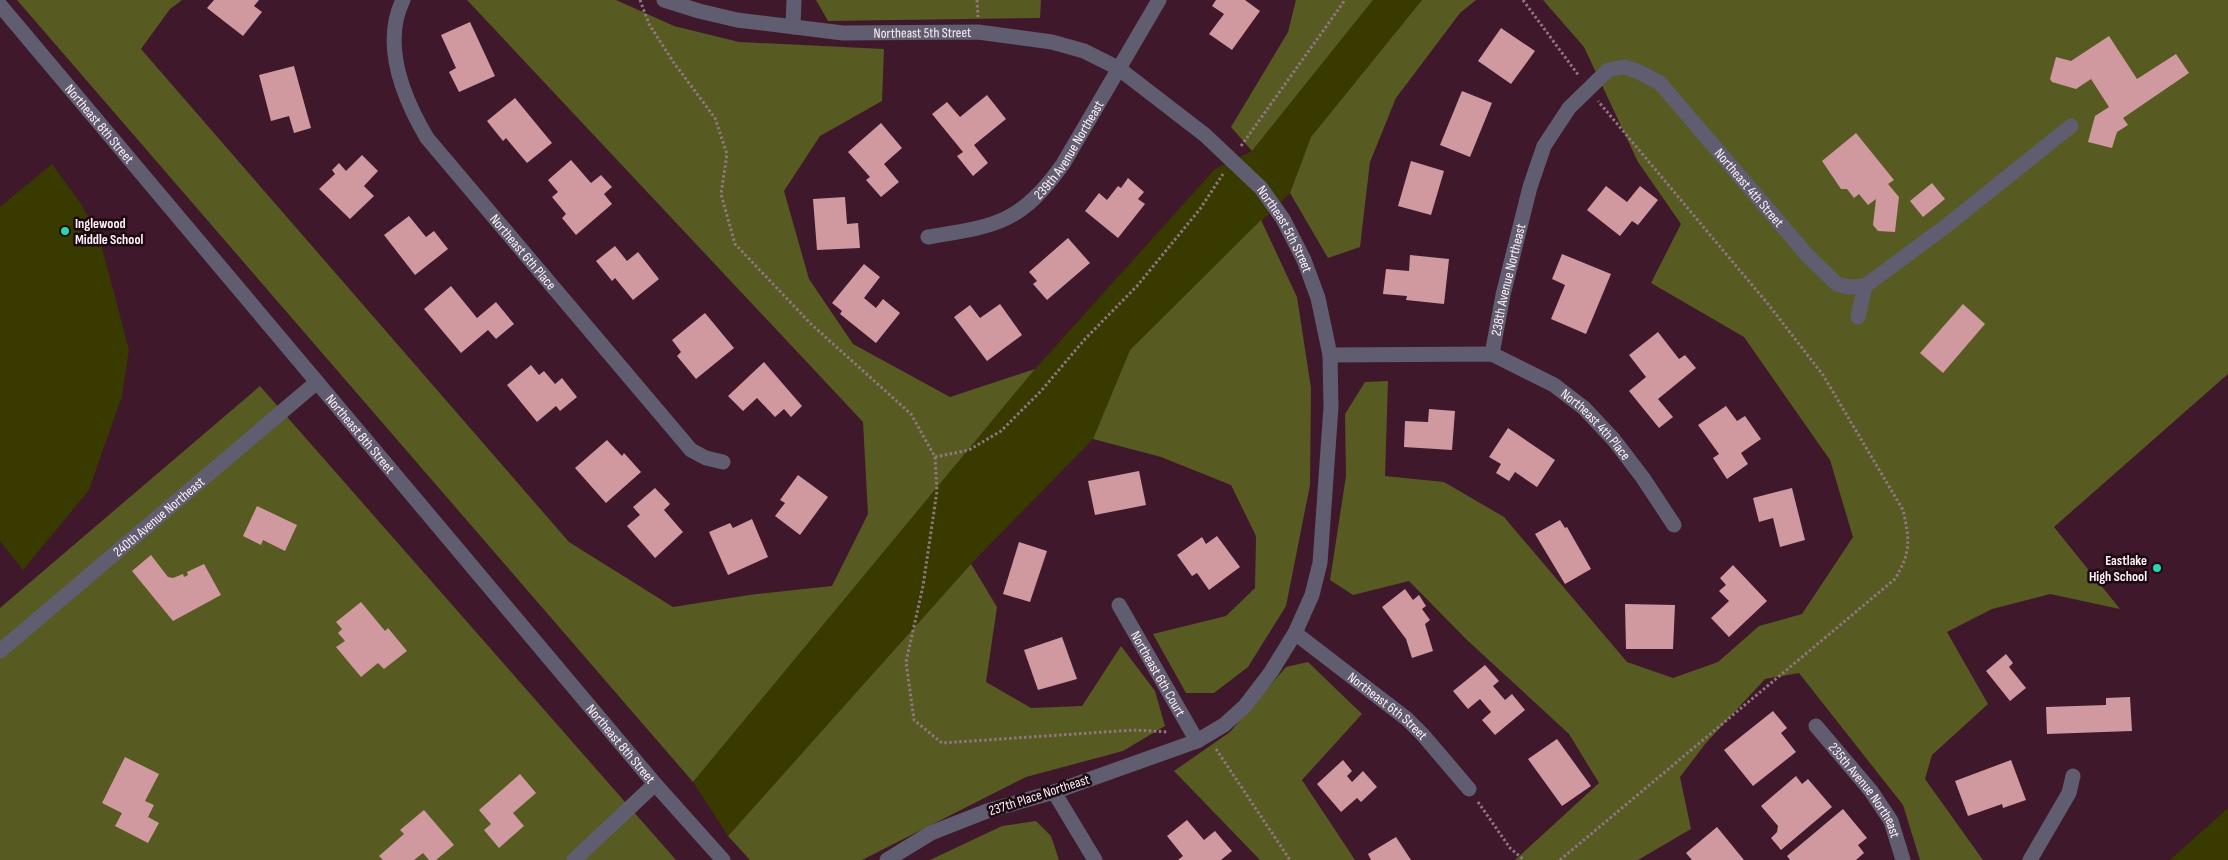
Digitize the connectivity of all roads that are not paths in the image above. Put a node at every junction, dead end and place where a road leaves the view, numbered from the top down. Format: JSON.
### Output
{"nodes":[{"id":1,"x":403,"y":0,"type":"edge"},
{"id":2,"x":664,"y":0,"type":"edge"},
{"id":3,"x":794,"y":0,"type":"edge"},
{"id":4,"x":1159,"y":0,"type":"edge"},
{"id":5,"x":0,"y":5,"type":"edge"},
{"id":6,"x":793,"y":27,"type":"junction"},
{"id":7,"x":1118,"y":68,"type":"junction"},
{"id":8,"x":1608,"y":70,"type":"joint"},
{"id":9,"x":2071,"y":126,"type":"dead end"},
{"id":10,"x":928,"y":237,"type":"dead end"},
{"id":11,"x":1865,"y":286,"type":"junction"},
{"id":12,"x":1858,"y":317,"type":"dead end"},
{"id":13,"x":1492,"y":354,"type":"junction"},
{"id":14,"x":1330,"y":355,"type":"junction"},
{"id":15,"x":317,"y":382,"type":"junction"},
{"id":16,"x":723,"y":462,"type":"dead end"},
{"id":17,"x":1674,"y":525,"type":"dead end"},
{"id":18,"x":1119,"y":605,"type":"dead end"},
{"id":19,"x":1295,"y":633,"type":"junction"},
{"id":20,"x":0,"y":651,"type":"edge"},
{"id":21,"x":1816,"y":726,"type":"dead end"},
{"id":22,"x":1202,"y":738,"type":"junction"},
{"id":23,"x":2073,"y":776,"type":"dead end"},
{"id":24,"x":656,"y":784,"type":"junction"},
{"id":25,"x":1469,"y":789,"type":"road end"},
{"id":26,"x":1054,"y":792,"type":"junction"},
{"id":27,"x":574,"y":860,"type":"edge"},
{"id":28,"x":723,"y":860,"type":"edge"},
{"id":29,"x":886,"y":860,"type":"edge"},
{"id":30,"x":1095,"y":860,"type":"edge"},
{"id":31,"x":1902,"y":860,"type":"edge"},
{"id":32,"x":2030,"y":860,"type":"edge"}],
"edges":[{"from":1,"to":16,"type":"street","name":"Northeast 6th Place"},
{"from":2,"to":6,"type":"street","name":"Northeast 5th Street"},
{"from":3,"to":6,"type":"street"},
{"from":4,"to":7,"type":"street","name":"239th Avenue Northeast"},
{"from":5,"to":15,"type":"street","name":"Northeast 8th Street"},
{"from":6,"to":7,"type":"street","name":"Northeast 5th Street"},
{"from":7,"to":10,"type":"street","name":"239th Avenue Northeast"},
{"from":7,"to":14,"type":"street","name":"Northeast 5th Street"},
{"from":8,"to":11,"type":"street","name":"Northeast 4th Street"},
{"from":8,"to":13,"type":"street","name":"238th Avenue Northeast"},
{"from":9,"to":11,"type":"street"},
{"from":11,"to":12,"type":"street"},
{"from":13,"to":14,"type":"street","name":"238th Avenue Northeast"},
{"from":13,"to":17,"type":"street","name":"Northeast 4th Place"},
{"from":14,"to":19,"type":"street","name":"Northeast 5th Street"},
{"from":15,"to":20,"type":"street","name":"240th Avenue Northeast"},
{"from":15,"to":24,"type":"street","name":"Northeast 8th Street"},
{"from":18,"to":22,"type":"street","name":"Northeast 6th Court"},
{"from":19,"to":22,"type":"street","name":"Northeast 5th Street"},
{"from":19,"to":25,"type":"street","name":"Northeast 6th Street"},
{"from":21,"to":31,"type":"street","name":"235th Avenue Northeast"},
{"from":22,"to":26,"type":"street","name":"237th Place Northeast"},
{"from":23,"to":32,"type":"street"},
{"from":24,"to":27,"type":"street"},
{"from":24,"to":28,"type":"street","name":"Northeast 8th Street"},
{"from":26,"to":29,"type":"street","name":"237th Place Northeast"},
{"from":26,"to":30,"type":"street"}]}
